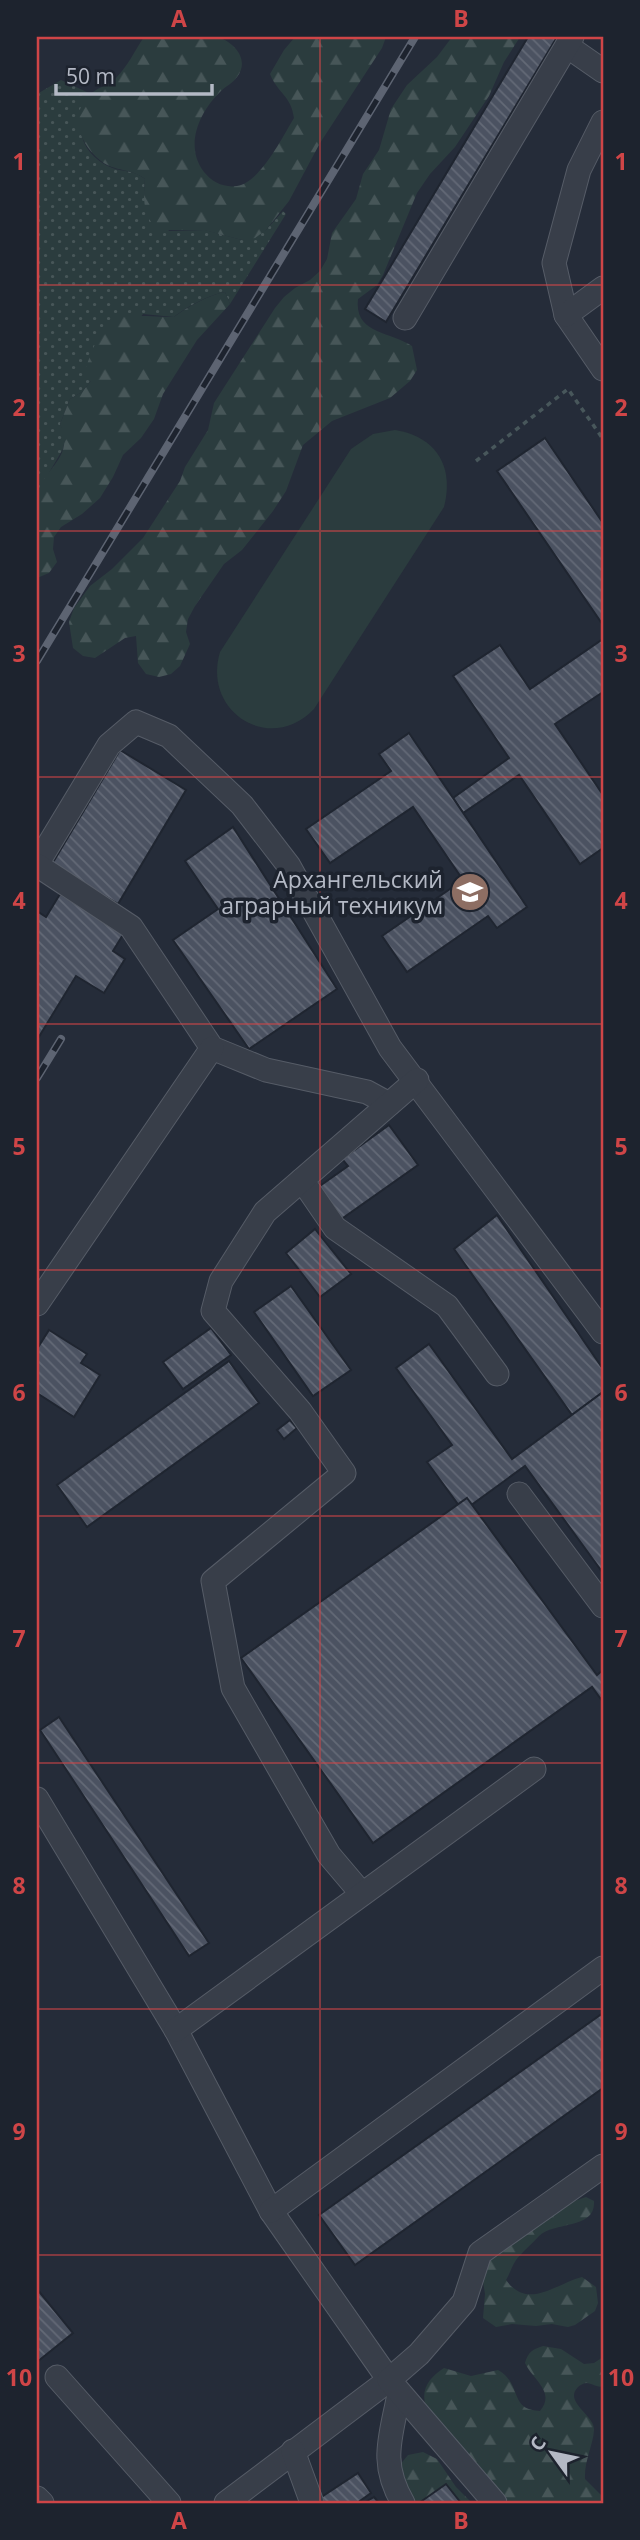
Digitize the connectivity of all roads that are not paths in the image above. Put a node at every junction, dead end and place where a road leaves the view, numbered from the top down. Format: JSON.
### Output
{"nodes":[{"id":1,"x":569,"y":41,"type":"edge"},
{"id":2,"x":603,"y":71,"type":"edge"},
{"id":3,"x":603,"y":122,"type":"edge"},
{"id":4,"x":603,"y":288,"type":"edge"},
{"id":5,"x":566,"y":315,"type":"junction"},
{"id":6,"x":405,"y":318,"type":"dead end"},
{"id":7,"x":603,"y":369,"type":"edge"},
{"id":8,"x":37,"y":865,"type":"edge"},
{"id":9,"x":212,"y":1048,"type":"junction"},
{"id":10,"x":417,"y":1080,"type":"junction"},
{"id":11,"x":389,"y":1104,"type":"junction"},
{"id":12,"x":302,"y":1180,"type":"junction"},
{"id":13,"x":37,"y":1304,"type":"edge"},
{"id":14,"x":603,"y":1332,"type":"edge"},
{"id":15,"x":497,"y":1374,"type":"dead end"},
{"id":16,"x":519,"y":1494,"type":"dead end"},
{"id":17,"x":603,"y":1606,"type":"edge"},
{"id":18,"x":534,"y":1769,"type":"dead end"},
{"id":19,"x":37,"y":1799,"type":"edge"},
{"id":20,"x":362,"y":1894,"type":"junction"},
{"id":21,"x":603,"y":1968,"type":"edge"},
{"id":22,"x":176,"y":2030,"type":"junction"},
{"id":23,"x":603,"y":2166,"type":"edge"},
{"id":24,"x":271,"y":2211,"type":"junction"},
{"id":25,"x":57,"y":2377,"type":"dead end"},
{"id":26,"x":394,"y":2387,"type":"junction"},
{"id":27,"x":293,"y":2451,"type":"junction"},
{"id":28,"x":37,"y":2498,"type":"edge"},
{"id":29,"x":42,"y":2503,"type":"edge"},
{"id":30,"x":169,"y":2503,"type":"edge"},
{"id":31,"x":226,"y":2503,"type":"edge"},
{"id":32,"x":312,"y":2503,"type":"edge"},
{"id":33,"x":403,"y":2503,"type":"edge"},
{"id":34,"x":495,"y":2503,"type":"edge"}],
"edges":[{"from":1,"to":2,"type":"street"},
{"from":1,"to":6,"type":"street"},
{"from":3,"to":5,"type":"street"},
{"from":4,"to":5,"type":"street"},
{"from":5,"to":7,"type":"street"},
{"from":8,"to":9,"type":"street"},
{"from":8,"to":10,"type":"street"},
{"from":9,"to":11,"type":"street"},
{"from":9,"to":13,"type":"street"},
{"from":10,"to":11,"type":"street"},
{"from":10,"to":14,"type":"street"},
{"from":11,"to":12,"type":"street"},
{"from":12,"to":15,"type":"street"},
{"from":12,"to":20,"type":"street"},
{"from":16,"to":17,"type":"street"},
{"from":18,"to":20,"type":"street"},
{"from":19,"to":22,"type":"street"},
{"from":20,"to":22,"type":"street"},
{"from":21,"to":24,"type":"street"},
{"from":22,"to":24,"type":"street"},
{"from":23,"to":26,"type":"street"},
{"from":24,"to":26,"type":"street"},
{"from":25,"to":30,"type":"street"},
{"from":26,"to":27,"type":"street"},
{"from":26,"to":33,"type":"street"},
{"from":26,"to":34,"type":"street"},
{"from":27,"to":31,"type":"street"},
{"from":27,"to":32,"type":"street"},
{"from":28,"to":29,"type":"street"}]}
